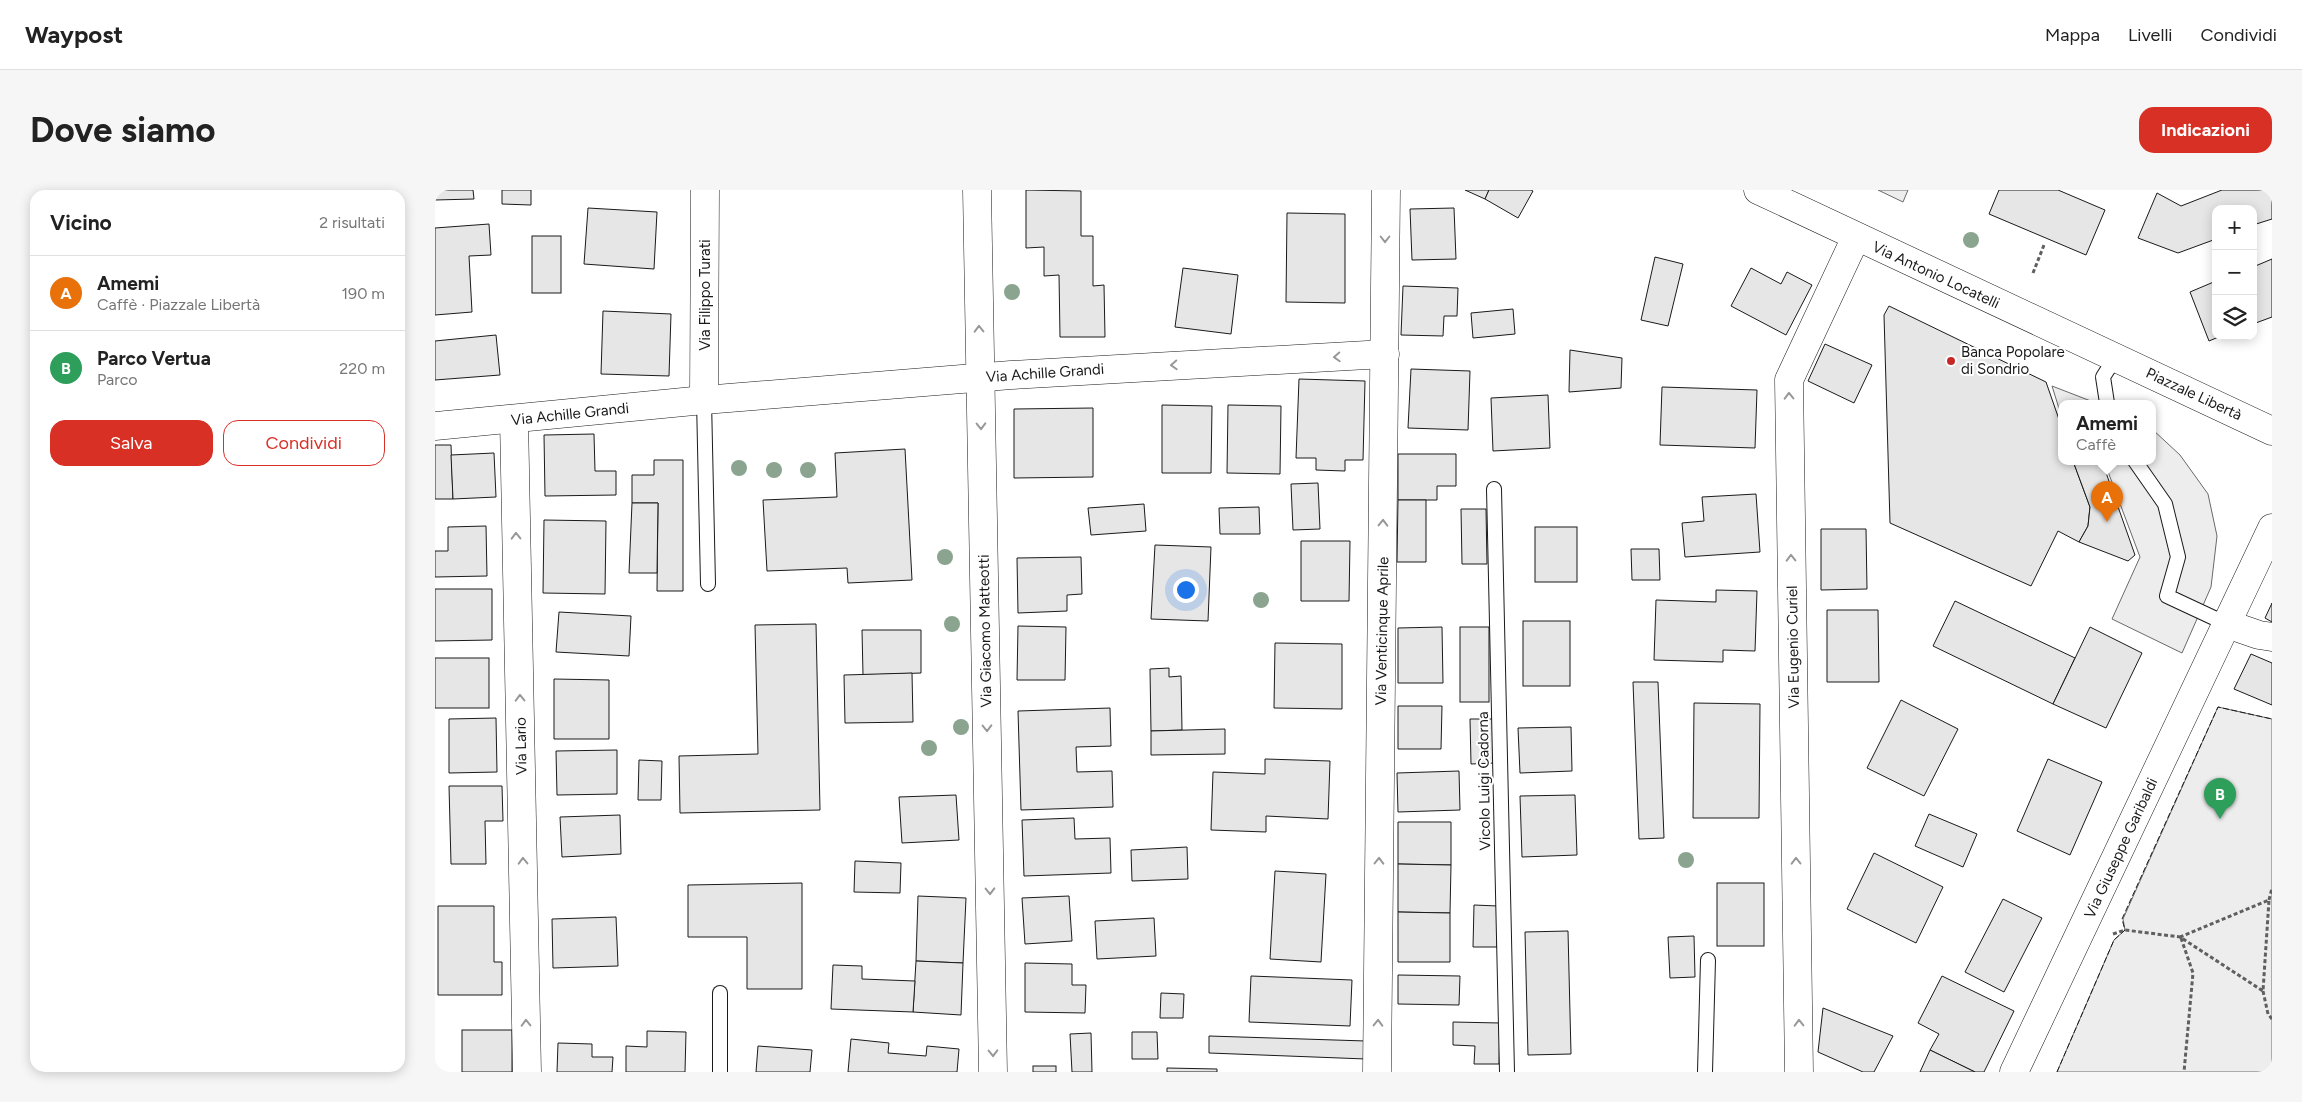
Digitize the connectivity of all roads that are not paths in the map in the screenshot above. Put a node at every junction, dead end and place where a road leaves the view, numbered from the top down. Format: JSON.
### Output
{"nodes":[{"id":1,"x":705,"y":190,"type":"edge"},
{"id":2,"x":977,"y":190,"type":"edge"},
{"id":3,"x":1386,"y":190,"type":"edge"},
{"id":4,"x":1758,"y":190,"type":"edge"},
{"id":5,"x":1856,"y":238,"type":"junction"},
{"id":6,"x":1385,"y":354,"type":"junction"},
{"id":7,"x":2115,"y":358,"type":"junction"},
{"id":8,"x":979,"y":377,"type":"junction"},
{"id":9,"x":704,"y":400,"type":"junction"},
{"id":10,"x":2107,"y":400,"type":"edge"},
{"id":11,"x":514,"y":419,"type":"junction"},
{"id":12,"x":435,"y":426,"type":"edge"},
{"id":13,"x":2272,"y":431,"type":"edge"},
{"id":14,"x":2138,"y":465,"type":"edge"},
{"id":15,"x":1494,"y":489,"type":"dead end"},
{"id":16,"x":2272,"y":528,"type":"edge"},
{"id":17,"x":708,"y":584,"type":"dead end"},
{"id":18,"x":2227,"y":624,"type":"junction"},
{"id":19,"x":2272,"y":636,"type":"edge"},
{"id":20,"x":1708,"y":960,"type":"dead end"},
{"id":21,"x":720,"y":993,"type":"dead end"},
{"id":22,"x":527,"y":1072,"type":"edge"},
{"id":23,"x":720,"y":1072,"type":"edge"},
{"id":24,"x":993,"y":1072,"type":"edge"},
{"id":25,"x":1377,"y":1072,"type":"edge"},
{"id":26,"x":1507,"y":1072,"type":"edge"},
{"id":27,"x":1705,"y":1072,"type":"edge"},
{"id":28,"x":1799,"y":1072,"type":"edge"},
{"id":29,"x":2015,"y":1072,"type":"edge"}],
"edges":[{"from":1,"to":9,"type":"street","name":"Via Filippo Turati"},
{"from":8,"to":2,"type":"street","name":"Via Giacomo Matteotti","one_way":true},
{"from":3,"to":6,"type":"street","name":"Via Venticinque Aprile","one_way":true},
{"from":4,"to":5,"type":"street","name":"Via Antonio Locatelli"},
{"from":5,"to":7,"type":"street","name":"Via Antonio Locatelli"},
{"from":28,"to":5,"type":"street","name":"Via Eugenio Curiel","one_way":true},
{"from":6,"to":8,"type":"street","name":"Via Achille Grandi","one_way":true},
{"from":25,"to":6,"type":"street","name":"Via Venticinque Aprile","one_way":true},
{"from":7,"to":10,"type":"lane"},
{"from":7,"to":13,"type":"street","name":"Piazzale Libertà"},
{"from":8,"to":9,"type":"street","name":"Via Achille Grandi"},
{"from":8,"to":24,"type":"street","name":"Via Giacomo Matteotti","one_way":true},
{"from":9,"to":11,"type":"street","name":"Via Achille Grandi"},
{"from":9,"to":17,"type":"lane"},
{"from":11,"to":12,"type":"street","name":"Via Achille Grandi"},
{"from":22,"to":11,"type":"street","name":"Via Lario","one_way":true},
{"from":14,"to":18,"type":"lane"},
{"from":15,"to":26,"type":"lane","name":"Vicolo Luigi Cadorna"},
{"from":16,"to":18,"type":"street"},
{"from":18,"to":19,"type":"street"},
{"from":18,"to":29,"type":"street","name":"Via Giuseppe Garibaldi"},
{"from":20,"to":27,"type":"lane"},
{"from":21,"to":23,"type":"lane"}]}
